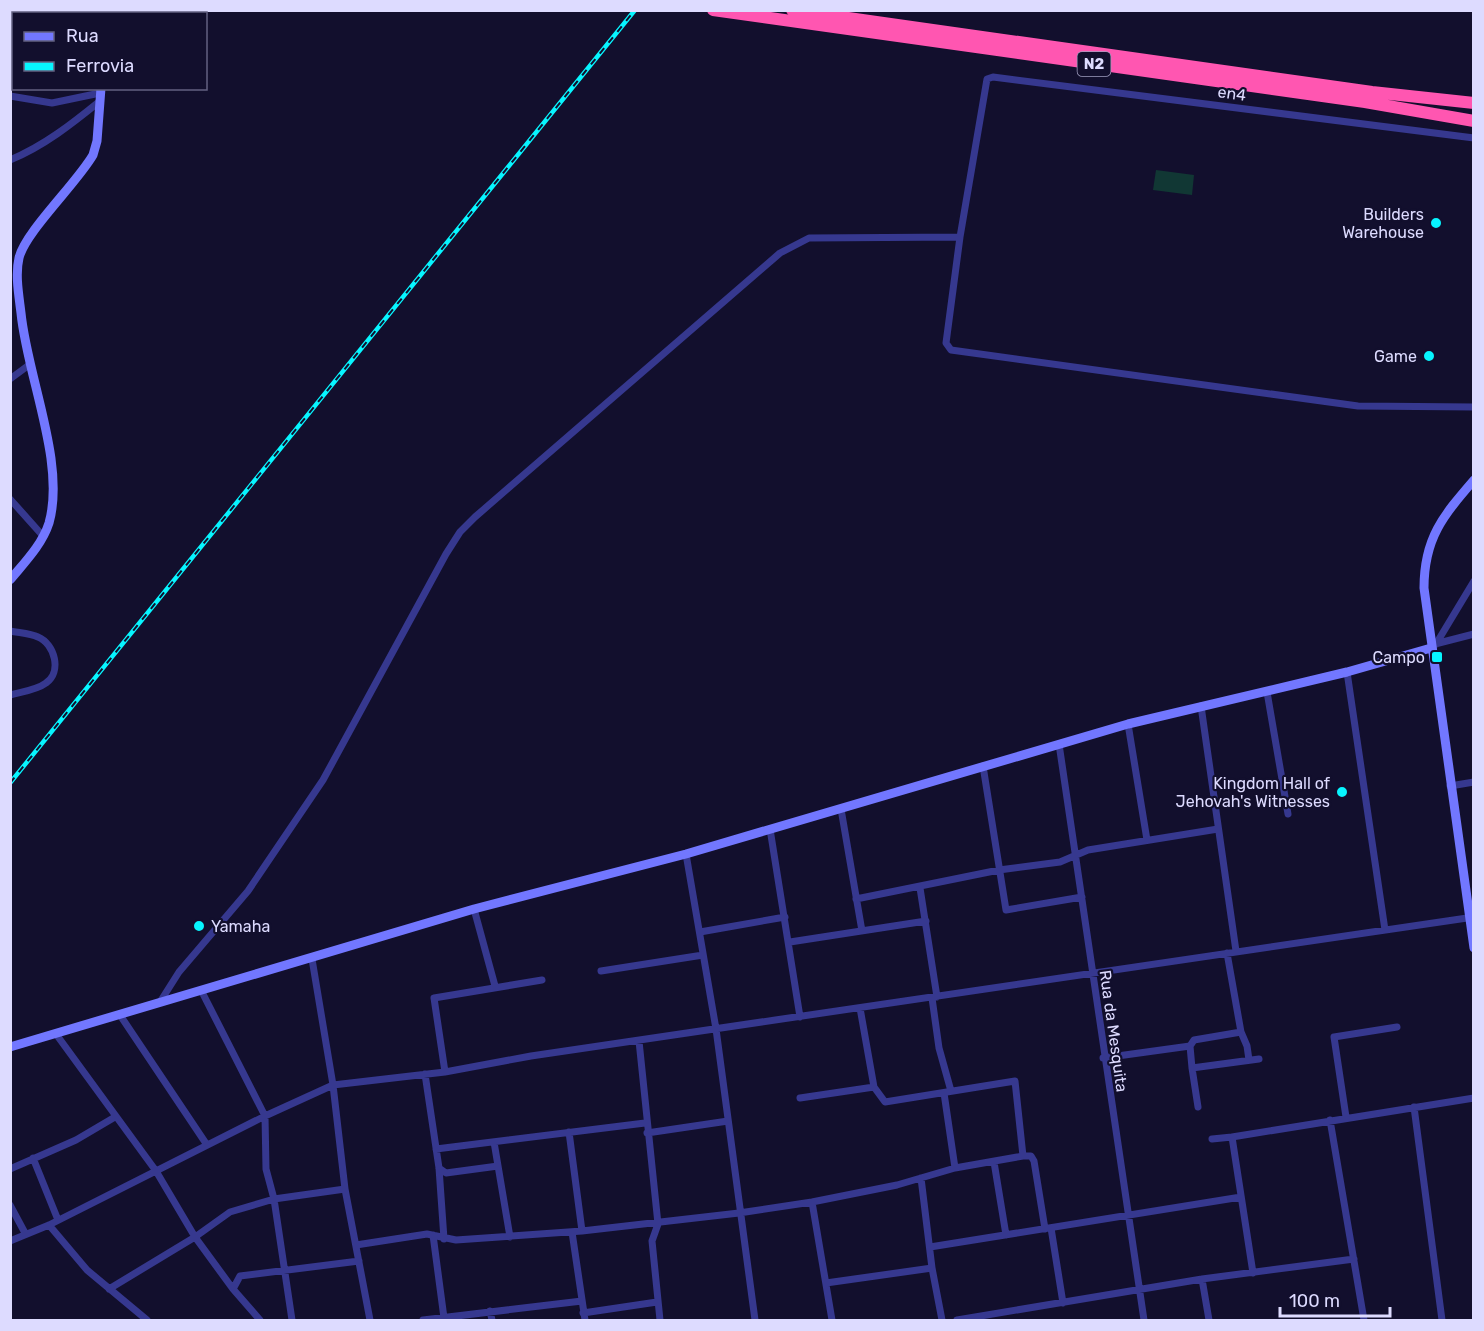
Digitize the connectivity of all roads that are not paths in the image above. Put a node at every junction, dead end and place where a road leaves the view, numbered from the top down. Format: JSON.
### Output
{"nodes":[{"id":1,"x":713,"y":10,"type":"edge"},
{"id":2,"x":792,"y":10,"type":"edge"},
{"id":3,"x":100,"y":94,"type":"edge"},
{"id":4,"x":10,"y":96,"type":"edge"},
{"id":5,"x":1473,"y":103,"type":"edge"},
{"id":6,"x":1473,"y":121,"type":"edge"},
{"id":7,"x":1473,"y":138,"type":"edge"},
{"id":8,"x":10,"y":160,"type":"edge"},
{"id":9,"x":960,"y":237,"type":"junction"},
{"id":10,"x":15,"y":259,"type":"edge"},
{"id":11,"x":14,"y":278,"type":"edge"},
{"id":12,"x":29,"y":365,"type":"junction"},
{"id":13,"x":10,"y":379,"type":"edge"},
{"id":14,"x":1473,"y":406,"type":"edge"},
{"id":15,"x":1473,"y":480,"type":"edge"},
{"id":16,"x":10,"y":499,"type":"edge"},
{"id":17,"x":43,"y":536,"type":"junction"},
{"id":18,"x":10,"y":580,"type":"edge"},
{"id":19,"x":1473,"y":581,"type":"edge"},
{"id":20,"x":10,"y":631,"type":"edge"},
{"id":21,"x":1473,"y":634,"type":"edge"},
{"id":22,"x":1434,"y":646,"type":"junction"},
{"id":23,"x":1347,"y":672,"type":"junction"},
{"id":24,"x":1267,"y":692,"type":"junction"},
{"id":25,"x":10,"y":695,"type":"edge"},
{"id":26,"x":1201,"y":706,"type":"junction"},
{"id":27,"x":1128,"y":724,"type":"junction"},
{"id":28,"x":1059,"y":744,"type":"junction"},
{"id":29,"x":983,"y":766,"type":"junction"},
{"id":30,"x":1473,"y":782,"type":"edge"},
{"id":31,"x":1450,"y":786,"type":"junction"},
{"id":32,"x":841,"y":809,"type":"junction"},
{"id":33,"x":1288,"y":814,"type":"dead end"},
{"id":34,"x":770,"y":829,"type":"junction"},
{"id":35,"x":1218,"y":829,"type":"junction"},
{"id":36,"x":1148,"y":840,"type":"junction"},
{"id":37,"x":686,"y":854,"type":"junction"},
{"id":38,"x":1077,"y":855,"type":"junction"},
{"id":39,"x":999,"y":870,"type":"junction"},
{"id":40,"x":920,"y":888,"type":"junction"},
{"id":41,"x":1083,"y":897,"type":"junction"},
{"id":42,"x":856,"y":899,"type":"junction"},
{"id":43,"x":474,"y":909,"type":"junction"},
{"id":44,"x":786,"y":917,"type":"junction"},
{"id":45,"x":1471,"y":918,"type":"edge"},
{"id":46,"x":926,"y":921,"type":"junction"},
{"id":47,"x":1385,"y":930,"type":"junction"},
{"id":48,"x":861,"y":931,"type":"junction"},
{"id":49,"x":700,"y":932,"type":"junction"},
{"id":50,"x":789,"y":942,"type":"junction"},
{"id":51,"x":1473,"y":948,"type":"edge"},
{"id":52,"x":1236,"y":951,"type":"junction"},
{"id":53,"x":1227,"y":953,"type":"junction"},
{"id":54,"x":703,"y":955,"type":"junction"},
{"id":55,"x":312,"y":958,"type":"junction"},
{"id":56,"x":601,"y":971,"type":"dead end"},
{"id":57,"x":1092,"y":974,"type":"junction"},
{"id":58,"x":542,"y":980,"type":"dead end"},
{"id":59,"x":495,"y":986,"type":"junction"},
{"id":60,"x":201,"y":990,"type":"junction"},
{"id":61,"x":934,"y":998,"type":"junction"},
{"id":62,"x":160,"y":1002,"type":"junction"},
{"id":63,"x":860,"y":1008,"type":"junction"},
{"id":64,"x":120,"y":1015,"type":"junction"},
{"id":65,"x":800,"y":1017,"type":"junction"},
{"id":66,"x":1397,"y":1027,"type":"dead end"},
{"id":67,"x":716,"y":1029,"type":"junction"},
{"id":68,"x":1241,"y":1032,"type":"junction"},
{"id":69,"x":56,"y":1034,"type":"junction"},
{"id":70,"x":639,"y":1041,"type":"junction"},
{"id":71,"x":1190,"y":1046,"type":"junction"},
{"id":72,"x":10,"y":1047,"type":"edge"},
{"id":73,"x":1103,"y":1058,"type":"junction"},
{"id":74,"x":1258,"y":1059,"type":"dead end"},
{"id":75,"x":1249,"y":1060,"type":"junction"},
{"id":76,"x":1192,"y":1068,"type":"junction"},
{"id":77,"x":445,"y":1072,"type":"junction"},
{"id":78,"x":425,"y":1074,"type":"junction"},
{"id":79,"x":333,"y":1085,"type":"junction"},
{"id":80,"x":874,"y":1088,"type":"junction"},
{"id":81,"x":947,"y":1092,"type":"junction"},
{"id":82,"x":800,"y":1098,"type":"dead end"},
{"id":83,"x":1473,"y":1098,"type":"edge"},
{"id":84,"x":1198,"y":1107,"type":"dead end"},
{"id":85,"x":1414,"y":1107,"type":"junction"},
{"id":86,"x":265,"y":1116,"type":"junction"},
{"id":87,"x":115,"y":1117,"type":"junction"},
{"id":88,"x":1346,"y":1117,"type":"junction"},
{"id":89,"x":1330,"y":1120,"type":"junction"},
{"id":90,"x":728,"y":1121,"type":"junction"},
{"id":91,"x":645,"y":1123,"type":"junction"},
{"id":92,"x":569,"y":1132,"type":"junction"},
{"id":93,"x":647,"y":1133,"type":"junction"},
{"id":94,"x":1232,"y":1137,"type":"junction"},
{"id":95,"x":1212,"y":1139,"type":"dead end"},
{"id":96,"x":494,"y":1142,"type":"junction"},
{"id":97,"x":207,"y":1145,"type":"junction"},
{"id":98,"x":436,"y":1149,"type":"junction"},
{"id":99,"x":1023,"y":1156,"type":"junction"},
{"id":100,"x":33,"y":1158,"type":"junction"},
{"id":101,"x":994,"y":1162,"type":"junction"},
{"id":102,"x":498,"y":1166,"type":"junction"},
{"id":103,"x":439,"y":1168,"type":"junction"},
{"id":104,"x":955,"y":1168,"type":"junction"},
{"id":105,"x":10,"y":1169,"type":"edge"},
{"id":106,"x":156,"y":1171,"type":"junction"},
{"id":107,"x":921,"y":1178,"type":"junction"},
{"id":108,"x":345,"y":1189,"type":"junction"},
{"id":109,"x":1241,"y":1197,"type":"junction"},
{"id":110,"x":274,"y":1199,"type":"junction"},
{"id":111,"x":812,"y":1202,"type":"junction"},
{"id":112,"x":10,"y":1205,"type":"edge"},
{"id":113,"x":739,"y":1213,"type":"junction"},
{"id":114,"x":1127,"y":1216,"type":"junction"},
{"id":115,"x":58,"y":1220,"type":"junction"},
{"id":116,"x":49,"y":1224,"type":"junction"},
{"id":117,"x":658,"y":1224,"type":"junction"},
{"id":118,"x":1048,"y":1228,"type":"junction"},
{"id":119,"x":582,"y":1231,"type":"junction"},
{"id":120,"x":572,"y":1232,"type":"junction"},
{"id":121,"x":25,"y":1233,"type":"junction"},
{"id":122,"x":1006,"y":1234,"type":"junction"},
{"id":123,"x":433,"y":1235,"type":"junction"},
{"id":124,"x":195,"y":1237,"type":"junction"},
{"id":125,"x":510,"y":1237,"type":"junction"},
{"id":126,"x":444,"y":1239,"type":"junction"},
{"id":127,"x":10,"y":1241,"type":"edge"},
{"id":128,"x":356,"y":1245,"type":"junction"},
{"id":129,"x":930,"y":1247,"type":"junction"},
{"id":130,"x":1354,"y":1259,"type":"junction"},
{"id":131,"x":359,"y":1261,"type":"junction"},
{"id":132,"x":932,"y":1268,"type":"junction"},
{"id":133,"x":284,"y":1271,"type":"junction"},
{"id":134,"x":1253,"y":1273,"type":"junction"},
{"id":135,"x":1202,"y":1279,"type":"junction"},
{"id":136,"x":826,"y":1283,"type":"junction"},
{"id":137,"x":109,"y":1288,"type":"junction"},
{"id":138,"x":233,"y":1289,"type":"junction"},
{"id":139,"x":1139,"y":1289,"type":"junction"},
{"id":140,"x":582,"y":1301,"type":"junction"},
{"id":141,"x":657,"y":1302,"type":"junction"},
{"id":142,"x":1063,"y":1303,"type":"junction"},
{"id":143,"x":490,"y":1311,"type":"junction"},
{"id":144,"x":584,"y":1317,"type":"edge"},
{"id":145,"x":444,"y":1318,"type":"junction"},
{"id":146,"x":147,"y":1320,"type":"edge"},
{"id":147,"x":260,"y":1320,"type":"edge"},
{"id":148,"x":292,"y":1320,"type":"edge"},
{"id":149,"x":370,"y":1320,"type":"edge"},
{"id":150,"x":423,"y":1320,"type":"edge"},
{"id":151,"x":435,"y":1320,"type":"edge"},
{"id":152,"x":492,"y":1320,"type":"edge"},
{"id":153,"x":660,"y":1320,"type":"edge"},
{"id":154,"x":755,"y":1320,"type":"edge"},
{"id":155,"x":832,"y":1320,"type":"edge"},
{"id":156,"x":942,"y":1320,"type":"edge"},
{"id":157,"x":957,"y":1320,"type":"edge"},
{"id":158,"x":1144,"y":1320,"type":"edge"},
{"id":159,"x":1209,"y":1320,"type":"edge"},
{"id":160,"x":1364,"y":1320,"type":"edge"},
{"id":161,"x":1443,"y":1320,"type":"edge"}],
"edges":[{"from":1,"to":6,"type":"highway","number":"N2"},
{"from":2,"to":5,"type":"highway","number":"N2"},
{"from":3,"to":4,"type":"street"},
{"from":3,"to":8,"type":"street"},
{"from":3,"to":10,"type":"street"},
{"from":7,"to":9,"type":"street","name":"en4"},
{"from":9,"to":14,"type":"street"},
{"from":9,"to":62,"type":"street"},
{"from":10,"to":11,"type":"street"},
{"from":11,"to":12,"type":"street"},
{"from":12,"to":13,"type":"street"},
{"from":12,"to":17,"type":"street"},
{"from":15,"to":22,"type":"street"},
{"from":16,"to":17,"type":"street"},
{"from":17,"to":18,"type":"street"},
{"from":19,"to":22,"type":"street"},
{"from":20,"to":25,"type":"street"},
{"from":21,"to":22,"type":"street"},
{"from":22,"to":23,"type":"street"},
{"from":22,"to":31,"type":"street"},
{"from":23,"to":24,"type":"street"},
{"from":23,"to":47,"type":"street"},
{"from":24,"to":26,"type":"street"},
{"from":24,"to":33,"type":"street"},
{"from":26,"to":27,"type":"street"},
{"from":26,"to":35,"type":"street"},
{"from":27,"to":28,"type":"street"},
{"from":27,"to":36,"type":"street"},
{"from":28,"to":29,"type":"street"},
{"from":28,"to":38,"type":"street","name":"Rua da Mesquita"},
{"from":29,"to":32,"type":"street"},
{"from":29,"to":39,"type":"street"},
{"from":30,"to":31,"type":"street"},
{"from":31,"to":45,"type":"street"},
{"from":32,"to":34,"type":"street"},
{"from":32,"to":42,"type":"street"},
{"from":34,"to":37,"type":"street"},
{"from":34,"to":44,"type":"street"},
{"from":35,"to":36,"type":"street"},
{"from":35,"to":52,"type":"street"},
{"from":36,"to":38,"type":"street"},
{"from":37,"to":43,"type":"street"},
{"from":37,"to":49,"type":"street"},
{"from":38,"to":39,"type":"street"},
{"from":38,"to":41,"type":"street","name":"Rua da Mesquita"},
{"from":39,"to":40,"type":"street"},
{"from":39,"to":41,"type":"street"},
{"from":40,"to":42,"type":"street"},
{"from":40,"to":46,"type":"street"},
{"from":41,"to":57,"type":"street","name":"Rua da Mesquita"},
{"from":42,"to":48,"type":"street"},
{"from":43,"to":55,"type":"street"},
{"from":43,"to":59,"type":"street"},
{"from":44,"to":49,"type":"street"},
{"from":44,"to":50,"type":"street"},
{"from":45,"to":47,"type":"street"},
{"from":45,"to":51,"type":"street"},
{"from":46,"to":48,"type":"street"},
{"from":46,"to":61,"type":"street"},
{"from":47,"to":52,"type":"street"},
{"from":48,"to":50,"type":"street"},
{"from":49,"to":54,"type":"street"},
{"from":50,"to":65,"type":"street"},
{"from":52,"to":53,"type":"street"},
{"from":53,"to":57,"type":"street"},
{"from":53,"to":68,"type":"street"},
{"from":54,"to":56,"type":"street"},
{"from":54,"to":67,"type":"street"},
{"from":55,"to":60,"type":"street"},
{"from":55,"to":79,"type":"street"},
{"from":57,"to":61,"type":"street"},
{"from":57,"to":73,"type":"street","name":"Rua da Mesquita"},
{"from":58,"to":59,"type":"street"},
{"from":59,"to":77,"type":"street"},
{"from":60,"to":62,"type":"street"},
{"from":60,"to":86,"type":"street"},
{"from":61,"to":63,"type":"street"},
{"from":61,"to":81,"type":"street"},
{"from":62,"to":64,"type":"street"},
{"from":63,"to":65,"type":"street"},
{"from":63,"to":80,"type":"street"},
{"from":64,"to":69,"type":"street"},
{"from":64,"to":97,"type":"street"},
{"from":65,"to":67,"type":"street"},
{"from":66,"to":88,"type":"street"},
{"from":67,"to":70,"type":"street"},
{"from":67,"to":90,"type":"street"},
{"from":68,"to":71,"type":"street"},
{"from":68,"to":75,"type":"street"},
{"from":69,"to":72,"type":"street"},
{"from":69,"to":87,"type":"street"},
{"from":70,"to":77,"type":"street"},
{"from":70,"to":91,"type":"street"},
{"from":71,"to":73,"type":"street"},
{"from":71,"to":76,"type":"street"},
{"from":73,"to":114,"type":"street","name":"Rua da Mesquita"},
{"from":74,"to":75,"type":"street"},
{"from":75,"to":76,"type":"street"},
{"from":76,"to":84,"type":"street"},
{"from":77,"to":78,"type":"street"},
{"from":78,"to":79,"type":"street"},
{"from":78,"to":98,"type":"street"},
{"from":79,"to":86,"type":"street"},
{"from":79,"to":108,"type":"street"},
{"from":80,"to":81,"type":"street"},
{"from":80,"to":82,"type":"street"},
{"from":81,"to":99,"type":"street"},
{"from":81,"to":104,"type":"street"},
{"from":83,"to":85,"type":"street"},
{"from":85,"to":88,"type":"street"},
{"from":85,"to":161,"type":"street"},
{"from":86,"to":97,"type":"street"},
{"from":86,"to":110,"type":"street"},
{"from":87,"to":100,"type":"street"},
{"from":87,"to":106,"type":"street"},
{"from":88,"to":89,"type":"street"},
{"from":89,"to":94,"type":"street"},
{"from":89,"to":130,"type":"street"},
{"from":90,"to":93,"type":"street"},
{"from":90,"to":113,"type":"street"},
{"from":91,"to":92,"type":"street"},
{"from":91,"to":93,"type":"street"},
{"from":92,"to":96,"type":"street"},
{"from":92,"to":119,"type":"street"},
{"from":93,"to":117,"type":"street"},
{"from":94,"to":95,"type":"street"},
{"from":94,"to":109,"type":"street"},
{"from":96,"to":98,"type":"street"},
{"from":96,"to":102,"type":"street"},
{"from":97,"to":106,"type":"street"},
{"from":98,"to":103,"type":"street"},
{"from":99,"to":101,"type":"street"},
{"from":99,"to":118,"type":"street"},
{"from":100,"to":105,"type":"street"},
{"from":100,"to":115,"type":"street"},
{"from":101,"to":104,"type":"street"},
{"from":101,"to":122,"type":"street"},
{"from":102,"to":103,"type":"street"},
{"from":102,"to":125,"type":"street"},
{"from":103,"to":126,"type":"street"},
{"from":104,"to":107,"type":"street"},
{"from":106,"to":115,"type":"street"},
{"from":106,"to":124,"type":"street"},
{"from":107,"to":111,"type":"street"},
{"from":107,"to":129,"type":"street"},
{"from":108,"to":110,"type":"street"},
{"from":108,"to":128,"type":"street"},
{"from":109,"to":114,"type":"street"},
{"from":109,"to":134,"type":"street"},
{"from":110,"to":124,"type":"street"},
{"from":110,"to":133,"type":"street"},
{"from":111,"to":113,"type":"street"},
{"from":111,"to":136,"type":"street"},
{"from":112,"to":121,"type":"street"},
{"from":113,"to":117,"type":"street"},
{"from":113,"to":154,"type":"street"},
{"from":114,"to":118,"type":"street"},
{"from":114,"to":139,"type":"street","name":"Rua da Mesquita"},
{"from":115,"to":116,"type":"street"},
{"from":116,"to":121,"type":"street"},
{"from":116,"to":137,"type":"street"},
{"from":117,"to":119,"type":"street"},
{"from":117,"to":141,"type":"street"},
{"from":118,"to":122,"type":"street"},
{"from":118,"to":142,"type":"street"},
{"from":119,"to":120,"type":"street"},
{"from":120,"to":125,"type":"street"},
{"from":120,"to":140,"type":"street"},
{"from":121,"to":127,"type":"street"},
{"from":122,"to":129,"type":"street"},
{"from":123,"to":126,"type":"street"},
{"from":123,"to":128,"type":"street"},
{"from":123,"to":145,"type":"street"},
{"from":124,"to":137,"type":"street"},
{"from":124,"to":138,"type":"street"},
{"from":125,"to":126,"type":"street"},
{"from":128,"to":131,"type":"street"},
{"from":129,"to":132,"type":"street"},
{"from":130,"to":134,"type":"street"},
{"from":130,"to":160,"type":"street"},
{"from":131,"to":133,"type":"street"},
{"from":131,"to":149,"type":"street"},
{"from":132,"to":136,"type":"street"},
{"from":132,"to":156,"type":"street"},
{"from":133,"to":138,"type":"street"},
{"from":133,"to":148,"type":"street"},
{"from":134,"to":135,"type":"street"},
{"from":135,"to":139,"type":"street"},
{"from":135,"to":159,"type":"street"},
{"from":136,"to":155,"type":"street"},
{"from":137,"to":146,"type":"street"},
{"from":138,"to":147,"type":"street"},
{"from":139,"to":142,"type":"street"},
{"from":139,"to":158,"type":"street","name":"Rua da Mesquita"},
{"from":140,"to":143,"type":"street"},
{"from":140,"to":144,"type":"street"},
{"from":141,"to":144,"type":"street"},
{"from":141,"to":153,"type":"street"},
{"from":142,"to":157,"type":"street"},
{"from":143,"to":145,"type":"street"},
{"from":143,"to":152,"type":"street"},
{"from":145,"to":151,"type":"street"},
{"from":150,"to":151,"type":"street"}]}
